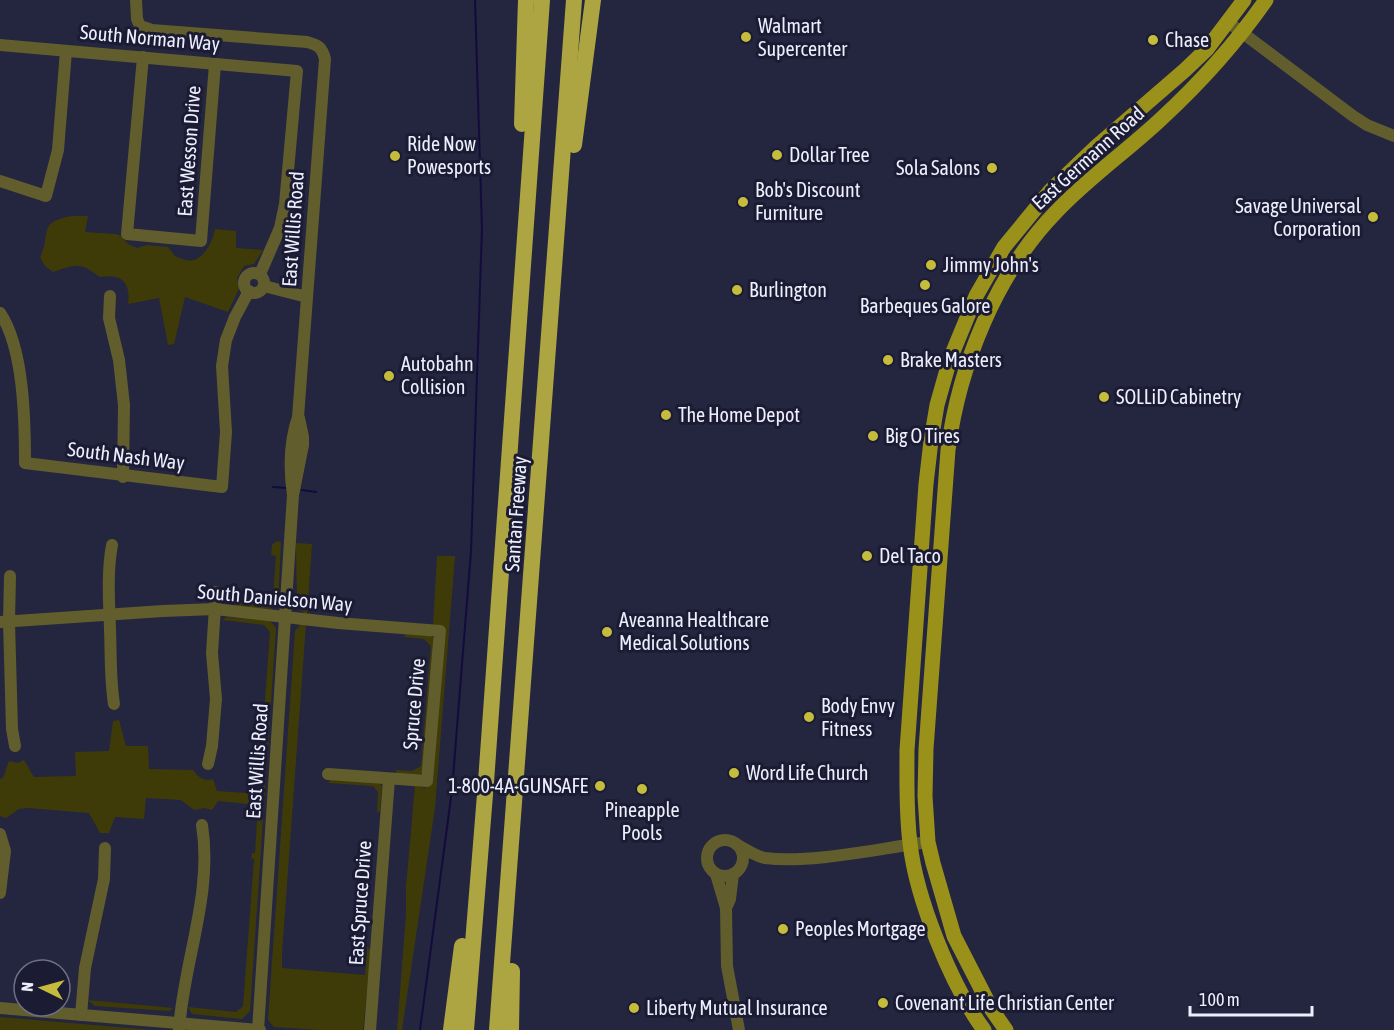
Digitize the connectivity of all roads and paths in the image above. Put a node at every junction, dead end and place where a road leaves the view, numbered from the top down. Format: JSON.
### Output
{"nodes":[{"id":1,"x":136,"y":0,"type":"edge"},
{"id":2,"x":526,"y":0,"type":"edge"},
{"id":3,"x":542,"y":0,"type":"edge"},
{"id":4,"x":574,"y":0,"type":"edge"},
{"id":5,"x":593,"y":0,"type":"edge"},
{"id":6,"x":1244,"y":0,"type":"edge"},
{"id":7,"x":1266,"y":0,"type":"edge"},
{"id":8,"x":1228,"y":22,"type":"junction"},
{"id":9,"x":1243,"y":34,"type":"junction"},
{"id":10,"x":0,"y":45,"type":"edge"},
{"id":11,"x":66,"y":51,"type":"junction"},
{"id":12,"x":143,"y":57,"type":"junction"},
{"id":13,"x":215,"y":64,"type":"junction"},
{"id":14,"x":1394,"y":136,"type":"edge"},
{"id":15,"x":0,"y":181,"type":"edge"},
{"id":16,"x":1056,"y":185,"type":"junction"},
{"id":17,"x":524,"y":250,"type":"junction"},
{"id":18,"x":1023,"y":254,"type":"junction"},
{"id":19,"x":260,"y":274,"type":"junction"},
{"id":20,"x":264,"y":286,"type":"junction"},
{"id":21,"x":249,"y":291,"type":"junction"},
{"id":22,"x":110,"y":296,"type":"dead end"},
{"id":23,"x":307,"y":297,"type":"junction"},
{"id":24,"x":0,"y":313,"type":"edge"},
{"id":25,"x":549,"y":351,"type":"junction"},
{"id":26,"x":123,"y":477,"type":"junction"},
{"id":27,"x":112,"y":544,"type":"dead end"},
{"id":28,"x":10,"y":576,"type":"dead end"},
{"id":29,"x":216,"y":592,"type":"dead end"},
{"id":30,"x":215,"y":609,"type":"junction"},
{"id":31,"x":110,"y":615,"type":"junction"},
{"id":32,"x":287,"y":616,"type":"junction"},
{"id":33,"x":4,"y":622,"type":"edge"},
{"id":34,"x":440,"y":631,"type":"joint"},
{"id":35,"x":114,"y":704,"type":"dead end"},
{"id":36,"x":15,"y":746,"type":"dead end"},
{"id":37,"x":208,"y":764,"type":"dead end"},
{"id":38,"x":328,"y":774,"type":"dead end"},
{"id":39,"x":389,"y":778,"type":"junction"},
{"id":40,"x":486,"y":782,"type":"junction"},
{"id":41,"x":202,"y":825,"type":"dead end"},
{"id":42,"x":0,"y":834,"type":"edge"},
{"id":43,"x":928,"y":842,"type":"junction"},
{"id":44,"x":736,"y":844,"type":"junction"},
{"id":45,"x":910,"y":844,"type":"junction"},
{"id":46,"x":105,"y":848,"type":"dead end"},
{"id":47,"x":765,"y":858,"type":"junction"},
{"id":48,"x":737,"y":870,"type":"junction"},
{"id":49,"x":716,"y":874,"type":"junction"},
{"id":50,"x":508,"y":884,"type":"junction"},
{"id":51,"x":0,"y":894,"type":"edge"},
{"id":52,"x":726,"y":908,"type":"junction"},
{"id":53,"x":0,"y":1008,"type":"edge"},
{"id":54,"x":81,"y":1015,"type":"junction"},
{"id":55,"x":179,"y":1026,"type":"edge"},
{"id":56,"x":259,"y":1030,"type":"edge"},
{"id":57,"x":370,"y":1030,"type":"edge"},
{"id":58,"x":451,"y":1030,"type":"edge"},
{"id":59,"x":466,"y":1030,"type":"edge"},
{"id":60,"x":497,"y":1030,"type":"edge"},
{"id":61,"x":511,"y":1030,"type":"edge"},
{"id":62,"x":739,"y":1030,"type":"edge"},
{"id":63,"x":984,"y":1030,"type":"edge"},
{"id":64,"x":1006,"y":1030,"type":"edge"}],
"edges":[{"from":1,"to":23,"type":"street","name":"East Willis Road"},
{"from":2,"to":17,"type":"highway"},
{"from":3,"to":17,"type":"highway","name":"Santan Freeway"},
{"from":4,"to":25,"type":"highway","name":"Santan Freeway"},
{"from":5,"to":25,"type":"highway"},
{"from":6,"to":8,"type":"main road","name":"East Germann Road"},
{"from":7,"to":9,"type":"main road","name":"East Germann Road"},
{"from":8,"to":9,"type":"street"},
{"from":8,"to":16,"type":"main road","name":"East Germann Road"},
{"from":9,"to":14,"type":"street"},
{"from":9,"to":18,"type":"main road","name":"East Germann Road"},
{"from":10,"to":11,"type":"street","name":"South Norman Way"},
{"from":11,"to":12,"type":"street","name":"South Norman Way"},
{"from":11,"to":15,"type":"street"},
{"from":12,"to":13,"type":"street","name":"South Norman Way"},
{"from":12,"to":13,"type":"street","name":"East Wesson Drive"},
{"from":13,"to":19,"type":"street","name":"South Norman Way"},
{"from":16,"to":18,"type":"main road"},
{"from":16,"to":45,"type":"main road","name":"East Germann Road"},
{"from":17,"to":40,"type":"highway","name":"Santan Freeway"},
{"from":18,"to":43,"type":"main road","name":"East Germann Road"},
{"from":19,"to":20,"type":"street"},
{"from":19,"to":21,"type":"street"},
{"from":20,"to":21,"type":"street"},
{"from":20,"to":23,"type":"street"},
{"from":21,"to":26,"type":"street","name":"South Nash Way"},
{"from":22,"to":26,"type":"street"},
{"from":23,"to":32,"type":"street","name":"East Willis Road"},
{"from":24,"to":26,"type":"street","name":"South Nash Way"},
{"from":25,"to":50,"type":"highway","name":"Santan Freeway"},
{"from":27,"to":31,"type":"street"},
{"from":28,"to":33,"type":"street"},
{"from":29,"to":30,"type":"street"},
{"from":30,"to":31,"type":"street","name":"South Danielson Way"},
{"from":30,"to":32,"type":"street","name":"South Danielson Way"},
{"from":30,"to":37,"type":"street"},
{"from":31,"to":33,"type":"street","name":"South Danielson Way"},
{"from":31,"to":35,"type":"street"},
{"from":32,"to":34,"type":"street","name":"South Danielson Way"},
{"from":32,"to":56,"type":"street","name":"East Willis Road"},
{"from":33,"to":36,"type":"street"},
{"from":34,"to":39,"type":"street","name":"Spruce Drive"},
{"from":38,"to":39,"type":"street"},
{"from":39,"to":57,"type":"street","name":"East Spruce Drive"},
{"from":40,"to":58,"type":"highway"},
{"from":40,"to":59,"type":"highway","name":"Santan Freeway"},
{"from":41,"to":55,"type":"street"},
{"from":42,"to":51,"type":"street"},
{"from":43,"to":45,"type":"street"},
{"from":43,"to":64,"type":"main road","name":"East Germann Road"},
{"from":44,"to":47,"type":"street"},
{"from":44,"to":48,"type":"street"},
{"from":44,"to":49,"type":"street"},
{"from":45,"to":47,"type":"street"},
{"from":45,"to":63,"type":"main road","name":"East Germann Road"},
{"from":46,"to":54,"type":"street"},
{"from":47,"to":48,"type":"street"},
{"from":48,"to":49,"type":"street"},
{"from":48,"to":52,"type":"street"},
{"from":49,"to":52,"type":"street"},
{"from":50,"to":60,"type":"highway","name":"Santan Freeway"},
{"from":50,"to":61,"type":"highway"},
{"from":52,"to":62,"type":"street"},
{"from":53,"to":54,"type":"street"},
{"from":54,"to":55,"type":"street"},
{"from":55,"to":56,"type":"street"}]}
